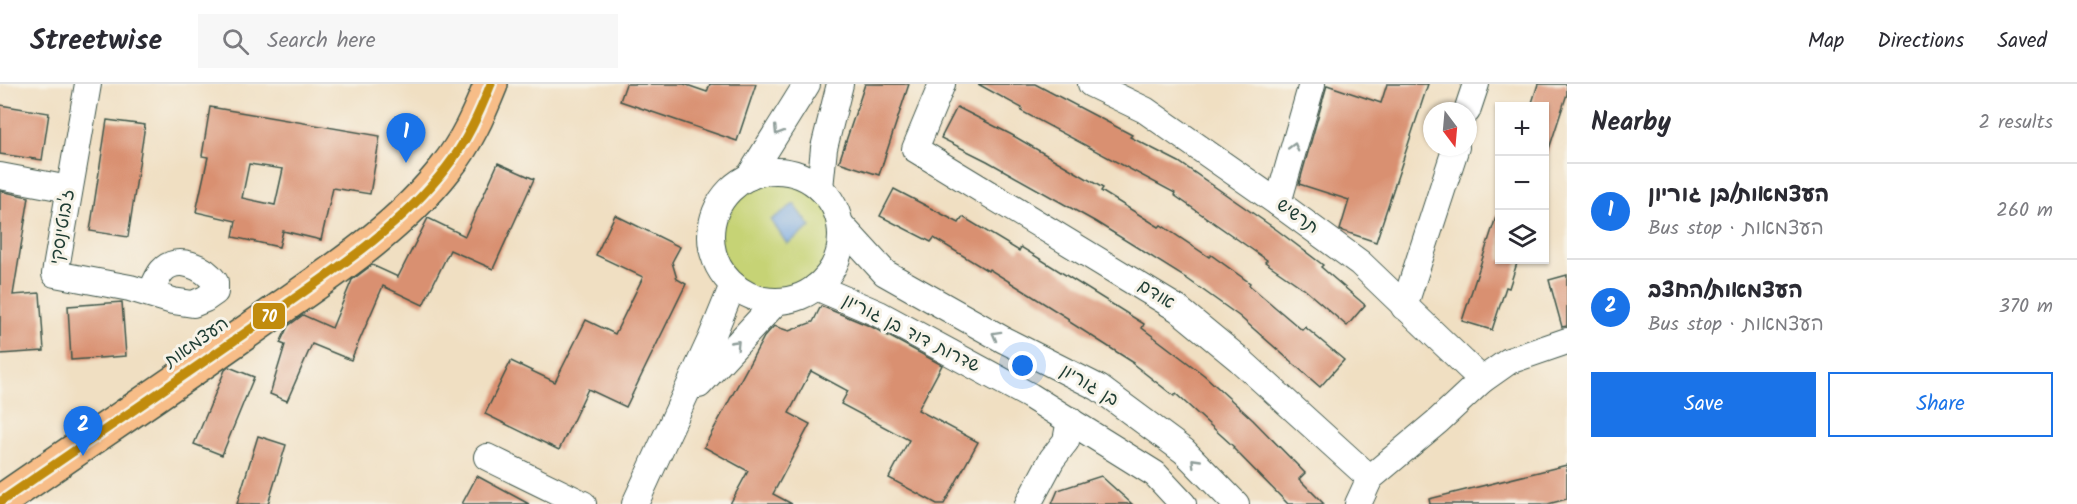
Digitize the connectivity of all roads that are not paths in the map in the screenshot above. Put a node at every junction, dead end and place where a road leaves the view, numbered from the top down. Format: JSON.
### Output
{"nodes":[{"id":1,"x":88,"y":84,"type":"edge"},
{"id":2,"x":470,"y":84,"type":"edge"},
{"id":3,"x":491,"y":84,"type":"edge"},
{"id":4,"x":807,"y":84,"type":"edge"},
{"id":5,"x":840,"y":84,"type":"edge"},
{"id":6,"x":942,"y":84,"type":"edge"},
{"id":7,"x":1091,"y":84,"type":"edge"},
{"id":8,"x":1312,"y":84,"type":"edge"},
{"id":9,"x":1476,"y":84,"type":"edge"},
{"id":10,"x":1470,"y":102,"type":"edge"},
{"id":11,"x":1453,"y":156,"type":"edge"},
{"id":12,"x":0,"y":176,"type":"edge"},
{"id":13,"x":749,"y":177,"type":"junction"},
{"id":14,"x":820,"y":188,"type":"junction"},
{"id":15,"x":69,"y":189,"type":"junction"},
{"id":16,"x":1278,"y":203,"type":"junction"},
{"id":17,"x":841,"y":225,"type":"junction"},
{"id":18,"x":733,"y":285,"type":"junction"},
{"id":19,"x":816,"y":287,"type":"junction"},
{"id":20,"x":151,"y":293,"type":"dead end"},
{"id":21,"x":777,"y":301,"type":"junction"},
{"id":22,"x":1404,"y":307,"type":"junction"},
{"id":23,"x":1567,"y":341,"type":"edge"},
{"id":24,"x":1482,"y":380,"type":"junction"},
{"id":25,"x":682,"y":402,"type":"junction"},
{"id":26,"x":1070,"y":420,"type":"junction"},
{"id":27,"x":1109,"y":445,"type":"junction"},
{"id":28,"x":488,"y":457,"type":"dead end"},
{"id":29,"x":1052,"y":459,"type":"junction"},
{"id":30,"x":0,"y":478,"type":"edge"},
{"id":31,"x":1370,"y":478,"type":"junction"},
{"id":32,"x":0,"y":503,"type":"edge"},
{"id":33,"x":583,"y":504,"type":"edge"},
{"id":34,"x":635,"y":504,"type":"edge"},
{"id":35,"x":1028,"y":504,"type":"edge"},
{"id":36,"x":1183,"y":504,"type":"edge"},
{"id":37,"x":1236,"y":504,"type":"edge"},
{"id":38,"x":1358,"y":504,"type":"edge"}],
"edges":[{"from":1,"to":15,"type":"street","name":"ז'בוטינסקי"},
{"from":2,"to":30,"type":"main road","name":"העצמאות"},
{"from":3,"to":32,"type":"main road","name":"העצמאות"},
{"from":4,"to":13,"type":"street","one_way":true},
{"from":5,"to":14,"type":"street"},
{"from":6,"to":31,"type":"street","name":"אודם"},
{"from":7,"to":16,"type":"street","name":"תרשיש"},
{"from":16,"to":8,"type":"street","one_way":true},
{"from":9,"to":10,"type":"street"},
{"from":11,"to":22,"type":"street"},
{"from":12,"to":15,"type":"street"},
{"from":13,"to":14,"type":"street"},
{"from":13,"to":18,"type":"street"},
{"from":14,"to":17,"type":"street"},
{"from":15,"to":20,"type":"street","name":"ז'בוטינסקי"},
{"from":16,"to":22,"type":"street","name":"תרשיש"},
{"from":17,"to":19,"type":"street"},
{"from":37,"to":17,"type":"street","name":"בן גוריון","one_way":true},
{"from":18,"to":21,"type":"street"},
{"from":18,"to":25,"type":"street"},
{"from":19,"to":21,"type":"street"},
{"from":19,"to":26,"type":"street","name":"שדרות דוד בן גוריון"},
{"from":25,"to":21,"type":"street","one_way":true},
{"from":22,"to":24,"type":"street","name":"תרשיש"},
{"from":23,"to":24,"type":"street"},
{"from":24,"to":31,"type":"street"},
{"from":25,"to":34,"type":"street"},
{"from":26,"to":27,"type":"street","name":"שדרות דוד בן גוריון"},
{"from":26,"to":29,"type":"street"},
{"from":27,"to":29,"type":"street"},
{"from":27,"to":36,"type":"street","name":"שדרות דוד בן גוריון"},
{"from":28,"to":33,"type":"street"},
{"from":29,"to":35,"type":"street"},
{"from":31,"to":38,"type":"street"}]}
